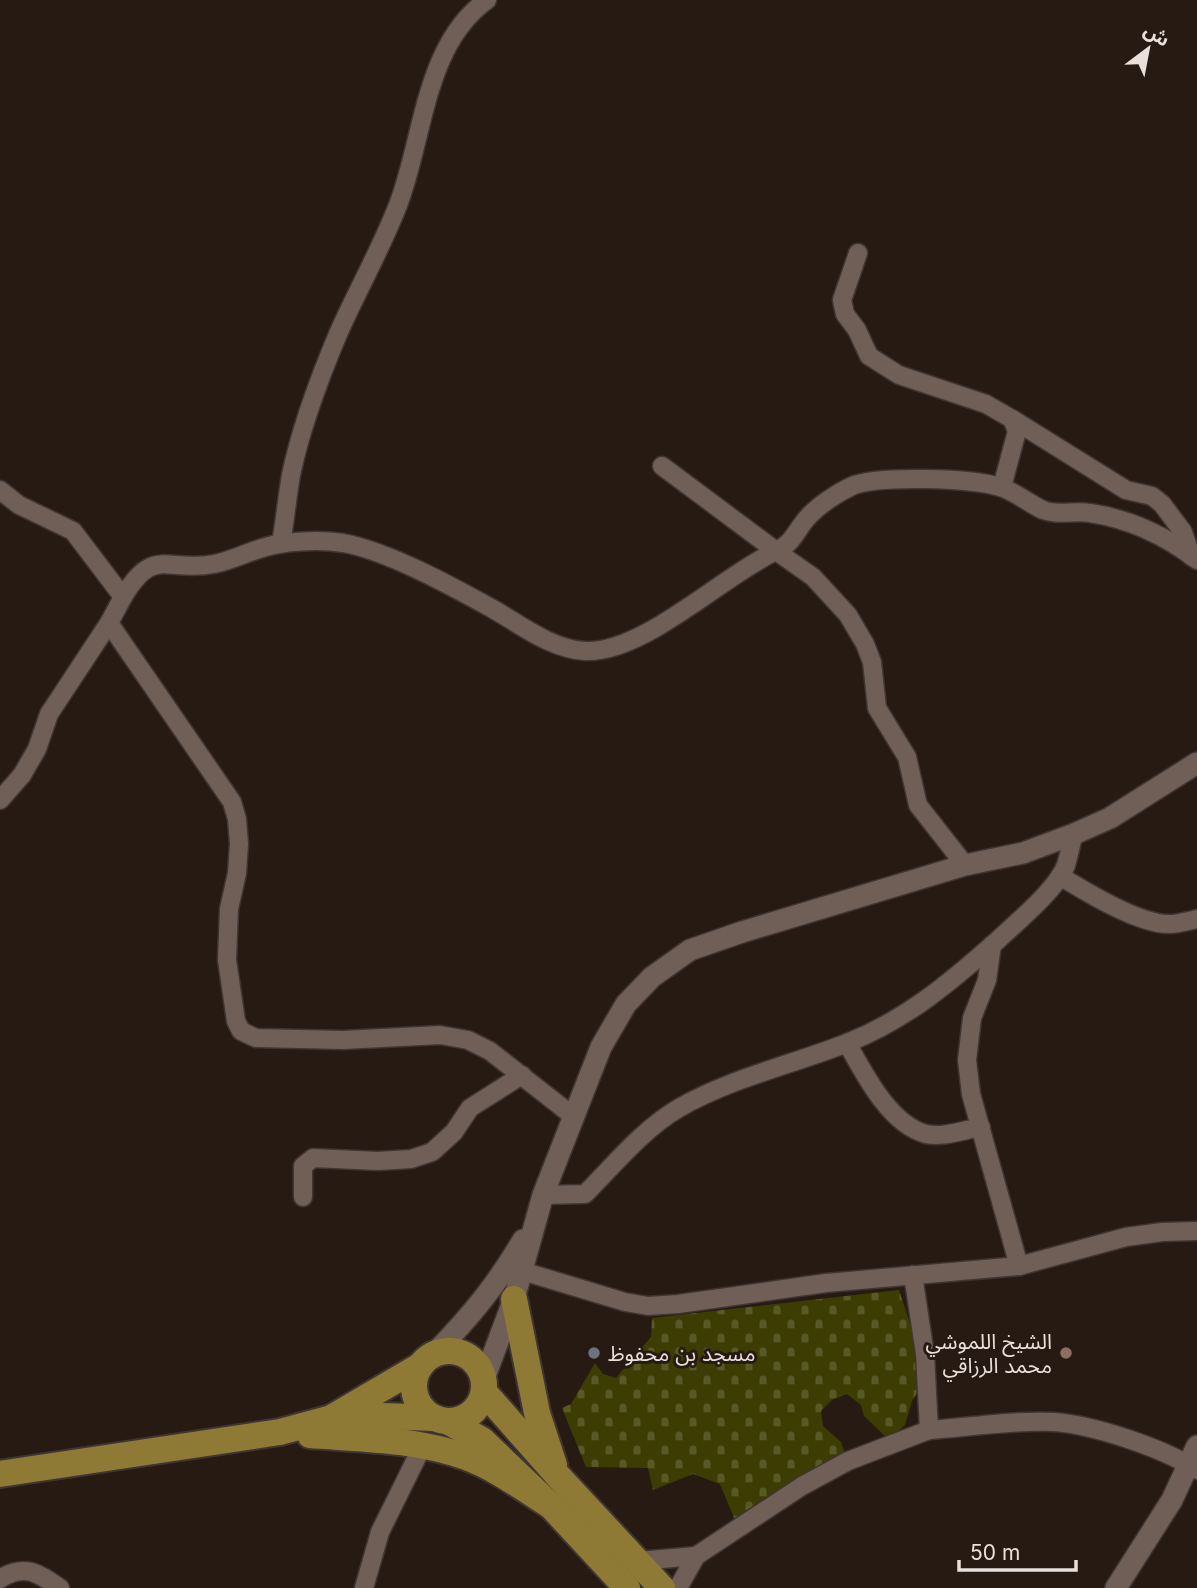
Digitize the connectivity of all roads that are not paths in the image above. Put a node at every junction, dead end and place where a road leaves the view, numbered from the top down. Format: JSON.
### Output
{"nodes":[{"id":1,"x":487,"y":0,"type":"edge"},
{"id":2,"x":858,"y":253,"type":"dead end"},
{"id":3,"x":1012,"y":419,"type":"junction"},
{"id":4,"x":662,"y":466,"type":"dead end"},
{"id":5,"x":1002,"y":487,"type":"junction"},
{"id":6,"x":0,"y":491,"type":"edge"},
{"id":7,"x":281,"y":543,"type":"junction"},
{"id":8,"x":776,"y":551,"type":"junction"},
{"id":9,"x":1194,"y":558,"type":"edge"},
{"id":10,"x":122,"y":597,"type":"junction"},
{"id":11,"x":109,"y":623,"type":"junction"},
{"id":12,"x":1197,"y":763,"type":"edge"},
{"id":13,"x":0,"y":800,"type":"edge"},
{"id":14,"x":1074,"y":834,"type":"junction"},
{"id":15,"x":965,"y":865,"type":"junction"},
{"id":16,"x":1060,"y":876,"type":"junction"},
{"id":17,"x":1197,"y":919,"type":"edge"},
{"id":18,"x":992,"y":945,"type":"junction"},
{"id":19,"x":847,"y":1043,"type":"junction"},
{"id":20,"x":522,"y":1076,"type":"junction"},
{"id":21,"x":573,"y":1116,"type":"junction"},
{"id":22,"x":981,"y":1127,"type":"junction"},
{"id":23,"x":543,"y":1195,"type":"junction"},
{"id":24,"x":303,"y":1197,"type":"dead end"},
{"id":25,"x":534,"y":1220,"type":"junction"},
{"id":26,"x":1197,"y":1231,"type":"edge"},
{"id":27,"x":1019,"y":1266,"type":"junction"},
{"id":28,"x":522,"y":1271,"type":"junction"},
{"id":29,"x":913,"y":1276,"type":"junction"},
{"id":30,"x":514,"y":1299,"type":"junction"},
{"id":31,"x":427,"y":1360,"type":"junction"},
{"id":32,"x":484,"y":1385,"type":"junction"},
{"id":33,"x":328,"y":1419,"type":"junction"},
{"id":34,"x":441,"y":1420,"type":"junction"},
{"id":35,"x":929,"y":1430,"type":"junction"},
{"id":36,"x":280,"y":1432,"type":"junction"},
{"id":37,"x":423,"y":1445,"type":"junction"},
{"id":38,"x":1194,"y":1460,"type":"edge"},
{"id":39,"x":0,"y":1474,"type":"edge"},
{"id":40,"x":558,"y":1476,"type":"junction"},
{"id":41,"x":551,"y":1506,"type":"junction"},
{"id":42,"x":696,"y":1556,"type":"junction"},
{"id":43,"x":638,"y":1561,"type":"junction"},
{"id":44,"x":0,"y":1579,"type":"edge"},
{"id":45,"x":60,"y":1588,"type":"edge"},
{"id":46,"x":364,"y":1588,"type":"edge"},
{"id":47,"x":627,"y":1588,"type":"edge"},
{"id":48,"x":662,"y":1588,"type":"edge"},
{"id":49,"x":678,"y":1588,"type":"edge"},
{"id":50,"x":1116,"y":1588,"type":"edge"}],
"edges":[{"from":1,"to":7,"type":"street"},
{"from":2,"to":3,"type":"street"},
{"from":3,"to":5,"type":"street"},
{"from":3,"to":9,"type":"street"},
{"from":4,"to":8,"type":"street"},
{"from":5,"to":8,"type":"street"},
{"from":5,"to":9,"type":"street"},
{"from":6,"to":10,"type":"street"},
{"from":7,"to":8,"type":"street"},
{"from":7,"to":10,"type":"street"},
{"from":8,"to":15,"type":"street"},
{"from":10,"to":11,"type":"street"},
{"from":11,"to":13,"type":"street"},
{"from":11,"to":20,"type":"street"},
{"from":12,"to":14,"type":"street"},
{"from":14,"to":15,"type":"street"},
{"from":14,"to":16,"type":"street"},
{"from":15,"to":21,"type":"street"},
{"from":16,"to":17,"type":"street"},
{"from":16,"to":18,"type":"street"},
{"from":18,"to":19,"type":"street"},
{"from":18,"to":22,"type":"street"},
{"from":19,"to":22,"type":"street"},
{"from":19,"to":23,"type":"street"},
{"from":20,"to":21,"type":"street"},
{"from":20,"to":24,"type":"street"},
{"from":21,"to":23,"type":"street"},
{"from":22,"to":27,"type":"street"},
{"from":23,"to":25,"type":"street"},
{"from":25,"to":28,"type":"street"},
{"from":25,"to":31,"type":"street"},
{"from":26,"to":27,"type":"street"},
{"from":27,"to":29,"type":"street"},
{"from":28,"to":29,"type":"street"},
{"from":28,"to":30,"type":"street"},
{"from":29,"to":35,"type":"street"},
{"from":30,"to":32,"type":"street"},
{"from":30,"to":40,"type":"main road"},
{"from":31,"to":32,"type":"main road"},
{"from":31,"to":33,"type":"main road"},
{"from":31,"to":34,"type":"main road"},
{"from":32,"to":34,"type":"main road"},
{"from":32,"to":40,"type":"main road"},
{"from":33,"to":34,"type":"main road"},
{"from":33,"to":36,"type":"main road"},
{"from":34,"to":41,"type":"main road"},
{"from":35,"to":38,"type":"street"},
{"from":35,"to":42,"type":"street"},
{"from":36,"to":37,"type":"main road"},
{"from":36,"to":39,"type":"main road"},
{"from":37,"to":41,"type":"main road"},
{"from":37,"to":46,"type":"street"},
{"from":38,"to":50,"type":"street"},
{"from":40,"to":43,"type":"main road"},
{"from":41,"to":47,"type":"main road"},
{"from":42,"to":43,"type":"street"},
{"from":42,"to":49,"type":"street"},
{"from":43,"to":48,"type":"main road"},
{"from":44,"to":45,"type":"street"}]}
